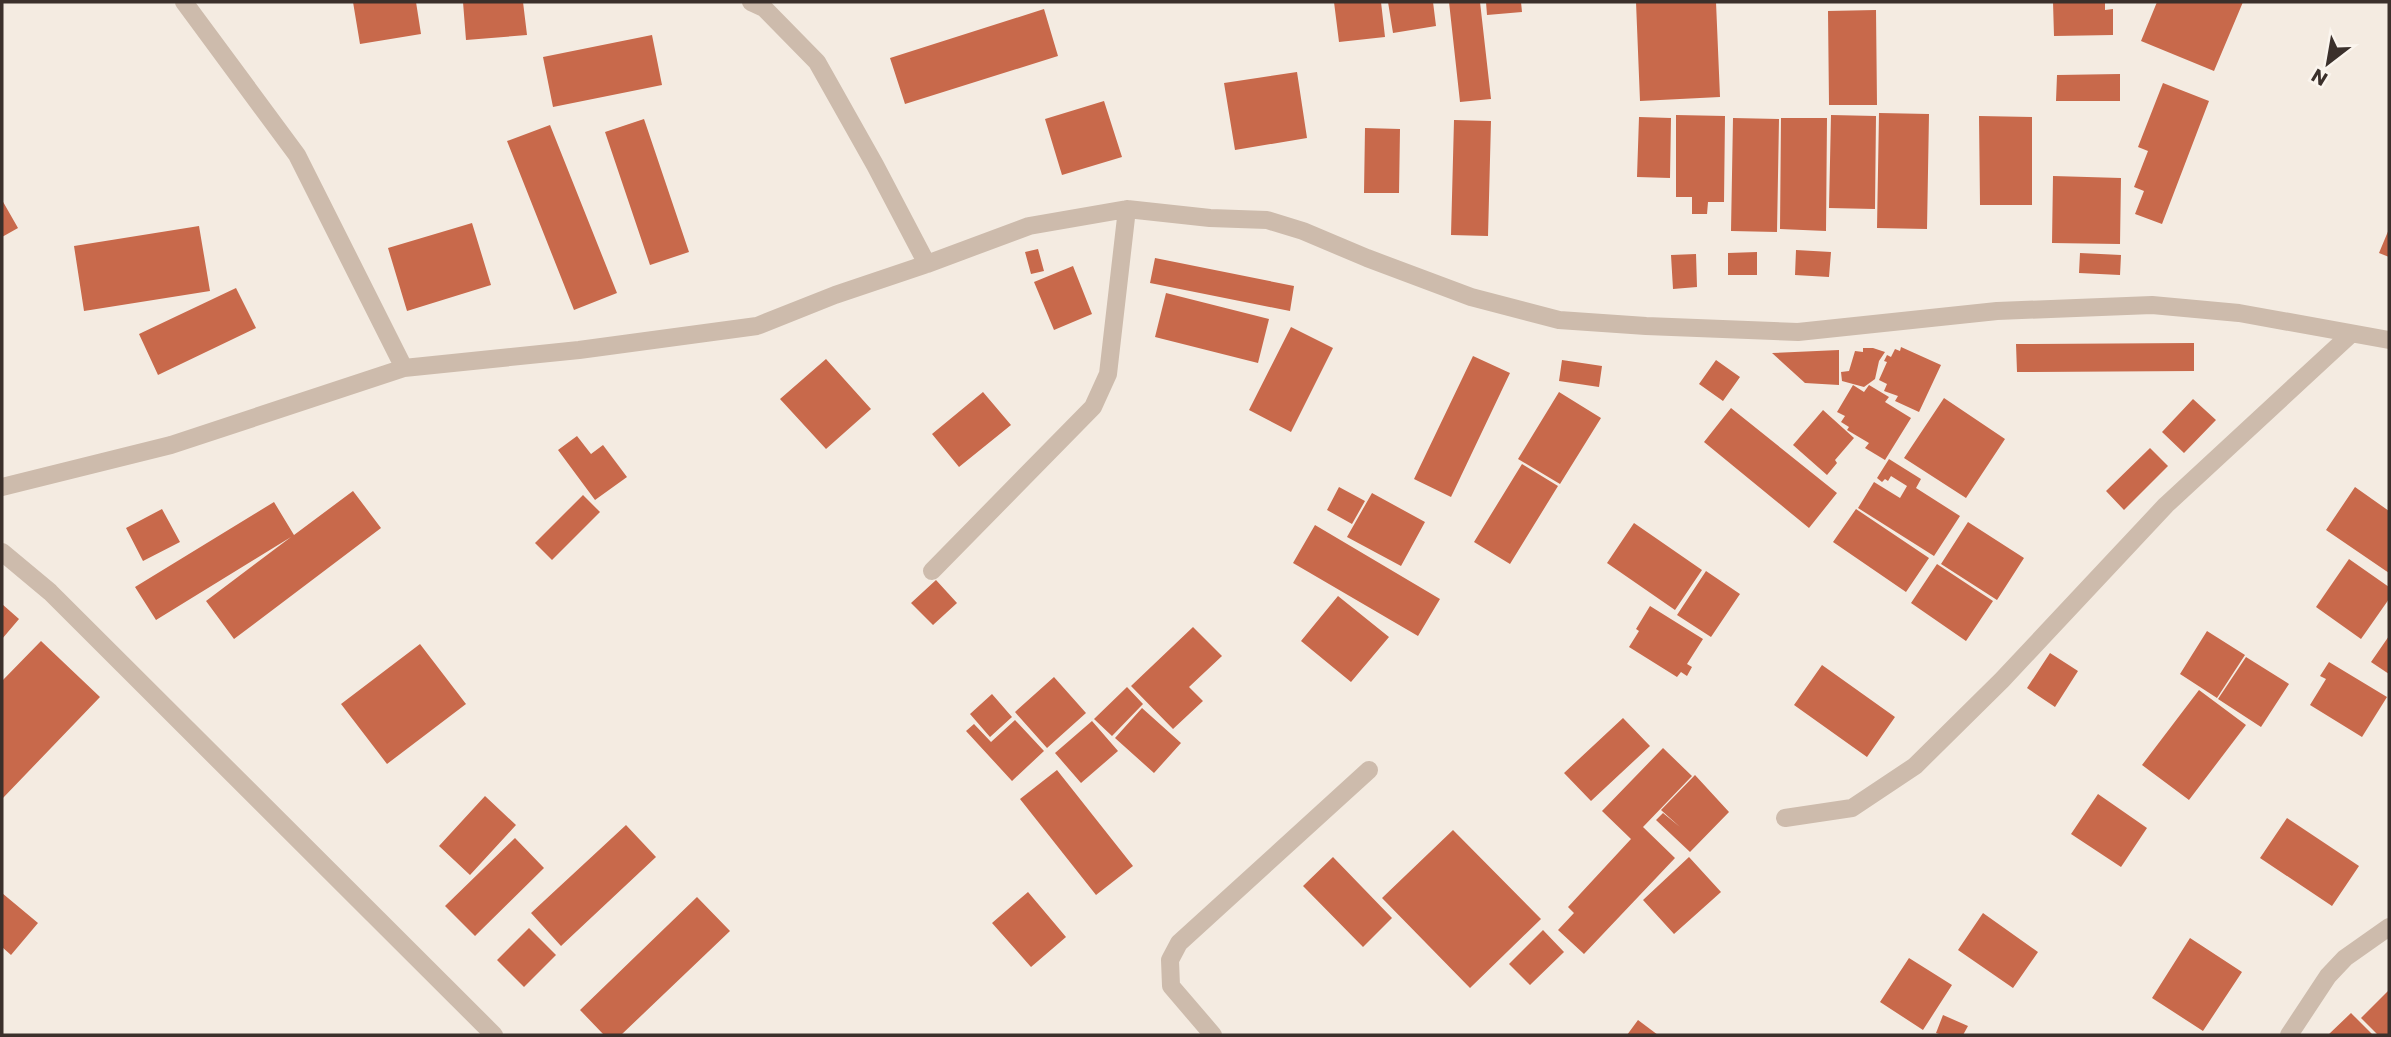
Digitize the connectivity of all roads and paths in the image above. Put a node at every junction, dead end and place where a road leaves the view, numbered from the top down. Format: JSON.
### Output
{"nodes":[{"id":1,"x":184,"y":2,"type":"edge"},
{"id":2,"x":751,"y":2,"type":"edge"},
{"id":3,"x":1127,"y":209,"type":"junction"},
{"id":4,"x":928,"y":264,"type":"junction"},
{"id":5,"x":2351,"y":334,"type":"junction"},
{"id":6,"x":2389,"y":340,"type":"edge"},
{"id":7,"x":404,"y":368,"type":"junction"},
{"id":8,"x":2,"y":487,"type":"edge"},
{"id":9,"x":2,"y":552,"type":"edge"},
{"id":10,"x":932,"y":571,"type":"dead end"},
{"id":11,"x":1369,"y":770,"type":"dead end"},
{"id":12,"x":1785,"y":818,"type":"dead end"},
{"id":13,"x":2389,"y":927,"type":"edge"},
{"id":14,"x":494,"y":1035,"type":"edge"},
{"id":15,"x":1213,"y":1035,"type":"edge"},
{"id":16,"x":2289,"y":1035,"type":"edge"}],
"edges":[{"from":1,"to":7,"type":"street"},
{"from":2,"to":4,"type":"street"},
{"from":3,"to":4,"type":"street"},
{"from":3,"to":5,"type":"street"},
{"from":3,"to":10,"type":"street"},
{"from":4,"to":7,"type":"street"},
{"from":5,"to":6,"type":"street"},
{"from":5,"to":12,"type":"street"},
{"from":7,"to":8,"type":"street"},
{"from":9,"to":14,"type":"street"},
{"from":11,"to":15,"type":"street"},
{"from":13,"to":16,"type":"street"}]}
